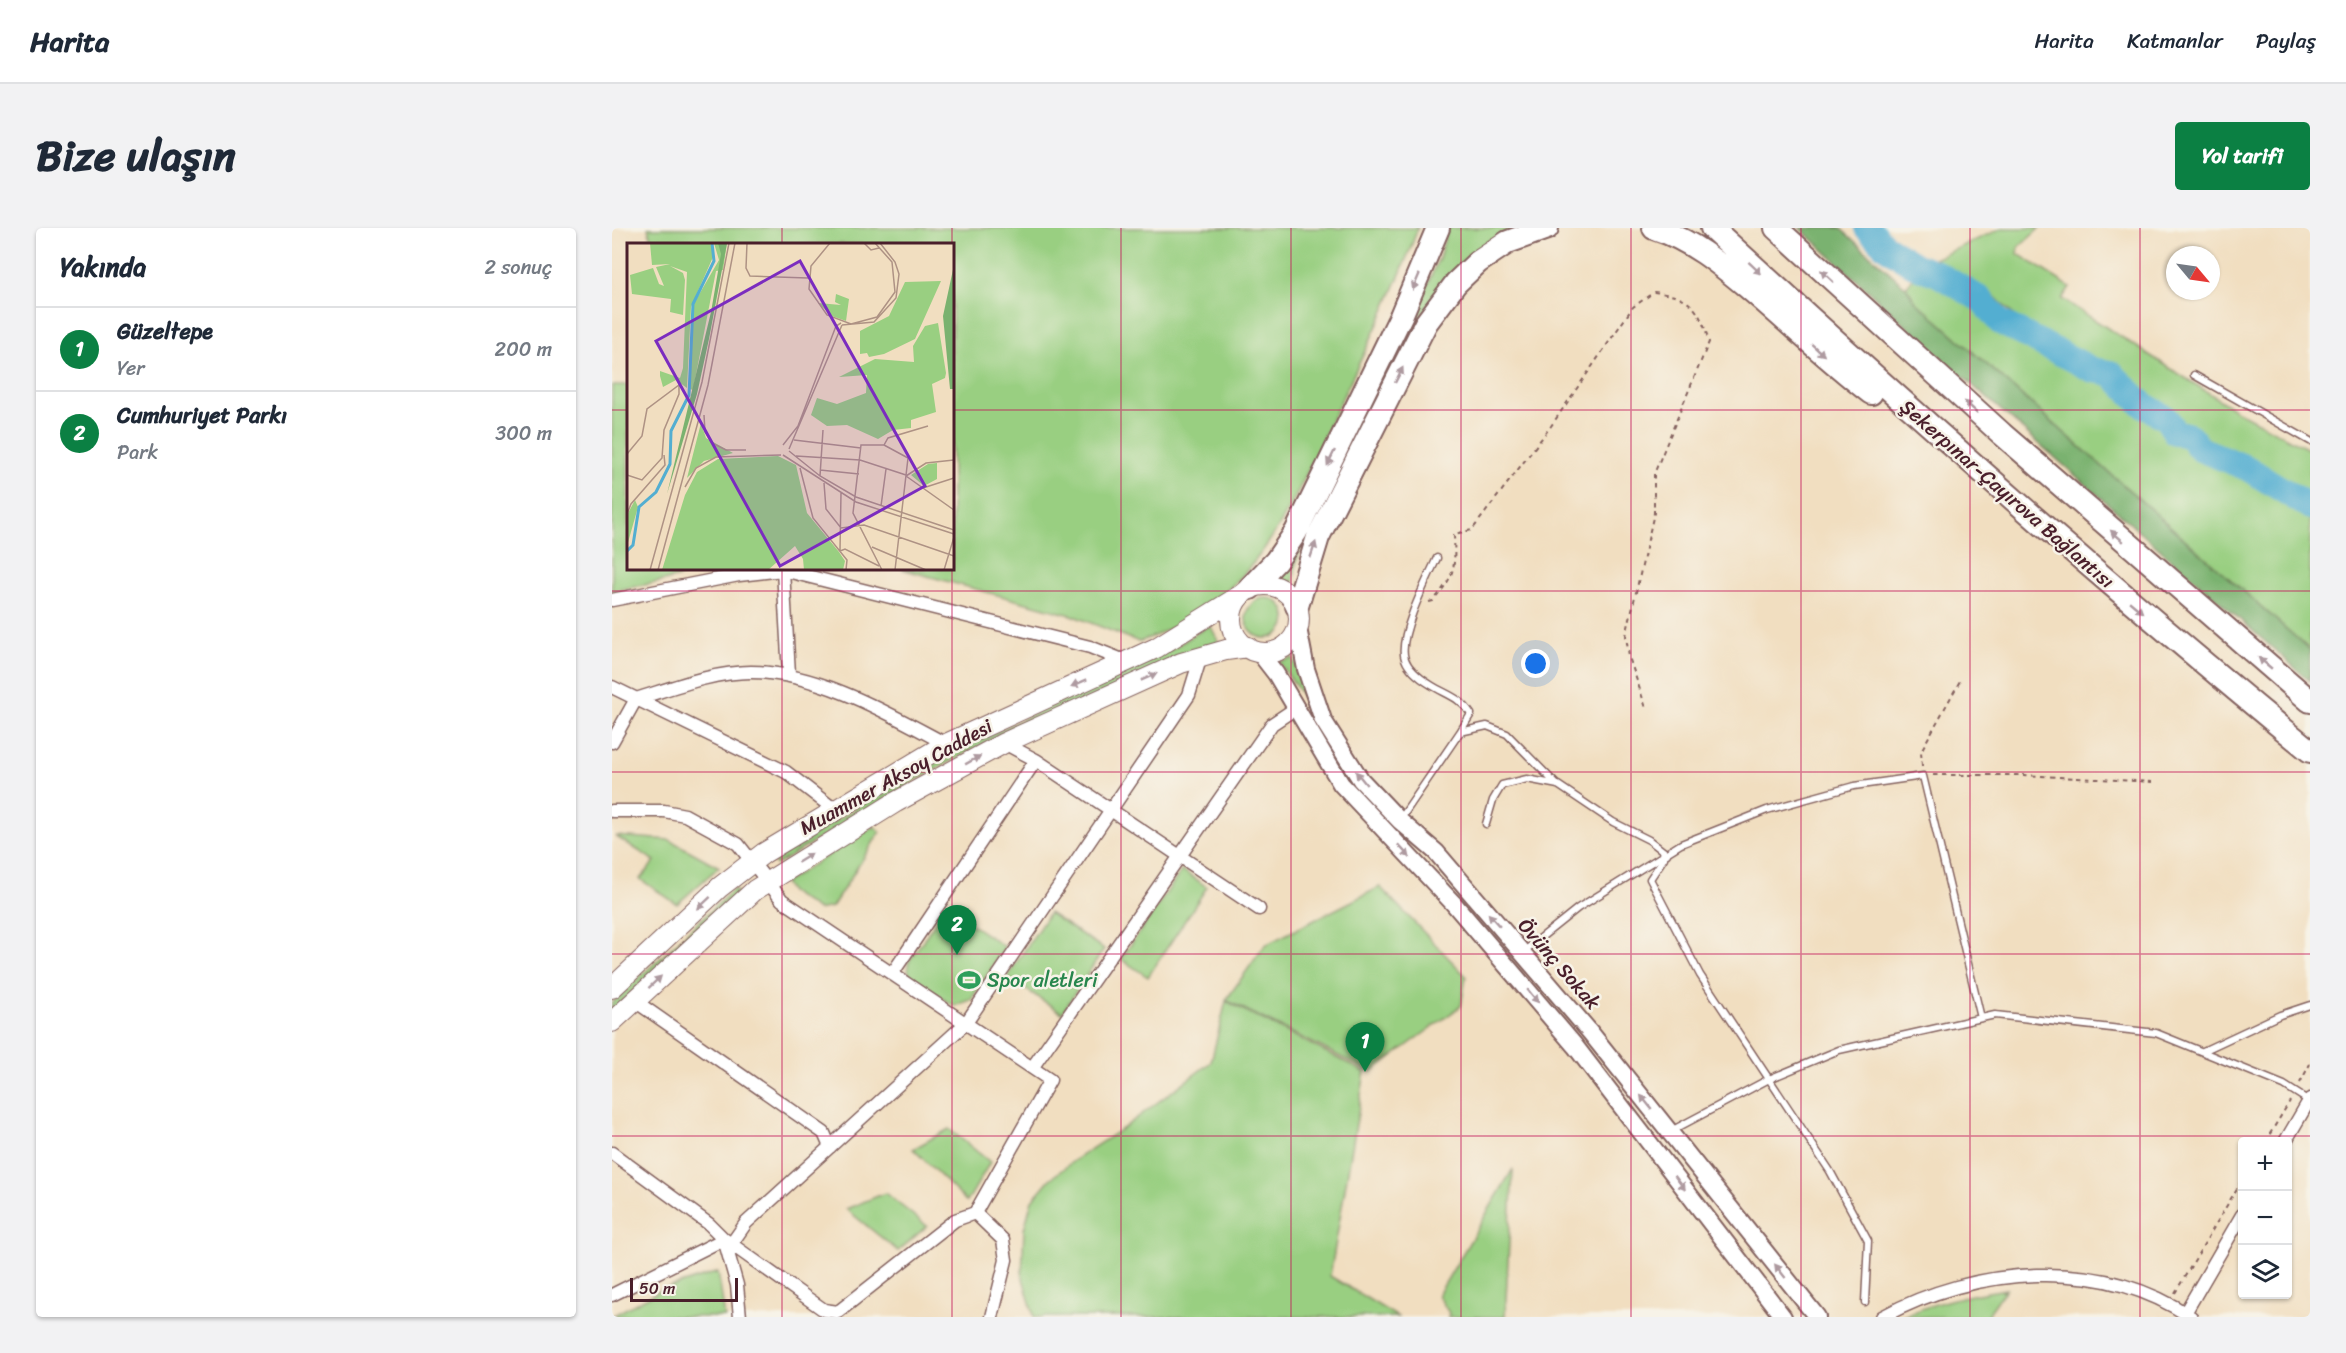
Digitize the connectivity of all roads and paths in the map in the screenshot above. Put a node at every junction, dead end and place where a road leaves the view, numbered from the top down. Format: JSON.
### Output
{"nodes":[{"id":1,"x":1438,"y":228,"type":"edge"},
{"id":2,"x":1546,"y":228,"type":"edge"},
{"id":3,"x":1654,"y":228,"type":"edge"},
{"id":4,"x":1712,"y":228,"type":"edge"},
{"id":5,"x":1776,"y":228,"type":"edge"},
{"id":6,"x":2194,"y":375,"type":"dead end"},
{"id":7,"x":2310,"y":441,"type":"edge"},
{"id":8,"x":1987,"y":477,"type":"junction"},
{"id":9,"x":1437,"y":558,"type":"dead end"},
{"id":10,"x":783,"y":570,"type":"edge"},
{"id":11,"x":1246,"y":592,"type":"junction"},
{"id":12,"x":612,"y":600,"type":"edge"},
{"id":13,"x":1417,"y":604,"type":"junction"},
{"id":14,"x":1297,"y":617,"type":"junction"},
{"id":15,"x":1253,"y":650,"type":"junction"},
{"id":16,"x":1202,"y":656,"type":"junction"},
{"id":17,"x":1125,"y":661,"type":"junction"},
{"id":18,"x":789,"y":674,"type":"junction"},
{"id":19,"x":1961,"y":679,"type":"dead end"},
{"id":20,"x":612,"y":687,"type":"edge"},
{"id":21,"x":636,"y":699,"type":"junction"},
{"id":22,"x":2310,"y":701,"type":"edge"},
{"id":23,"x":1296,"y":708,"type":"junction"},
{"id":24,"x":1646,"y":708,"type":"dead end"},
{"id":25,"x":1460,"y":732,"type":"junction"},
{"id":26,"x":612,"y":742,"type":"edge"},
{"id":27,"x":1004,"y":743,"type":"junction"},
{"id":28,"x":946,"y":744,"type":"junction"},
{"id":29,"x":2310,"y":751,"type":"edge"},
{"id":30,"x":1036,"y":760,"type":"junction"},
{"id":31,"x":1923,"y":776,"type":"junction"},
{"id":32,"x":2152,"y":782,"type":"dead end"},
{"id":33,"x":1558,"y":785,"type":"junction"},
{"id":34,"x":835,"y":810,"type":"junction"},
{"id":35,"x":1111,"y":810,"type":"junction"},
{"id":36,"x":612,"y":811,"type":"edge"},
{"id":37,"x":1400,"y":821,"type":"junction"},
{"id":38,"x":1486,"y":824,"type":"dead end"},
{"id":39,"x":1667,"y":854,"type":"junction"},
{"id":40,"x":1180,"y":856,"type":"junction"},
{"id":41,"x":753,"y":861,"type":"junction"},
{"id":42,"x":766,"y":882,"type":"junction"},
{"id":43,"x":1259,"y":909,"type":"dead end"},
{"id":44,"x":1522,"y":953,"type":"junction"},
{"id":45,"x":892,"y":974,"type":"junction"},
{"id":46,"x":612,"y":988,"type":"edge"},
{"id":47,"x":635,"y":1001,"type":"junction"},
{"id":48,"x":2310,"y":1005,"type":"edge"},
{"id":49,"x":1981,"y":1018,"type":"junction"},
{"id":50,"x":612,"y":1022,"type":"edge"},
{"id":51,"x":966,"y":1023,"type":"junction"},
{"id":52,"x":2203,"y":1051,"type":"junction"},
{"id":53,"x":2310,"y":1064,"type":"edge"},
{"id":54,"x":1032,"y":1068,"type":"junction"},
{"id":55,"x":1769,"y":1079,"type":"junction"},
{"id":56,"x":2295,"y":1092,"type":"junction"},
{"id":57,"x":2310,"y":1100,"type":"edge"},
{"id":58,"x":1670,"y":1132,"type":"junction"},
{"id":59,"x":2268,"y":1137,"type":"edge"},
{"id":60,"x":2288,"y":1137,"type":"edge"},
{"id":61,"x":830,"y":1147,"type":"junction"},
{"id":62,"x":612,"y":1153,"type":"edge"},
{"id":63,"x":2238,"y":1187,"type":"edge"},
{"id":64,"x":975,"y":1213,"type":"junction"},
{"id":65,"x":2238,"y":1222,"type":"edge"},
{"id":66,"x":728,"y":1241,"type":"junction"},
{"id":67,"x":612,"y":1295,"type":"edge"},
{"id":68,"x":2172,"y":1298,"type":"dead end"},
{"id":69,"x":1865,"y":1302,"type":"dead end"},
{"id":70,"x":2188,"y":1315,"type":"edge"},
{"id":71,"x":740,"y":1317,"type":"edge"},
{"id":72,"x":992,"y":1317,"type":"edge"},
{"id":73,"x":1783,"y":1317,"type":"edge"},
{"id":74,"x":1817,"y":1317,"type":"edge"},
{"id":75,"x":1882,"y":1317,"type":"edge"}],
"edges":[{"from":1,"to":11,"type":"highway","one_way":true},
{"from":14,"to":2,"type":"highway","one_way":true},
{"from":3,"to":8,"type":"highway","one_way":true},
{"from":4,"to":8,"type":"highway","name":"Şekerpınar-Çayırova Bağlantısı","one_way":true},
{"from":22,"to":5,"type":"highway","name":"Şekerpınar-Çayırova Bağlantısı","one_way":true},
{"from":6,"to":7,"type":"lane"},
{"from":8,"to":29,"type":"highway","name":"Şekerpınar-Çayırova Bağlantısı","one_way":true},
{"from":9,"to":13,"type":"lane"},
{"from":10,"to":12,"type":"street"},
{"from":10,"to":17,"type":"street"},
{"from":10,"to":18,"type":"street"},
{"from":11,"to":14,"type":"main road"},
{"from":11,"to":15,"type":"main road"},
{"from":11,"to":17,"type":"main road","name":"Muammer Aksoy Caddesi"},
{"from":13,"to":24,"type":"path"},
{"from":13,"to":25,"type":"lane"},
{"from":14,"to":15,"type":"main road"},
{"from":37,"to":14,"type":"street","name":"Övünç Sokak","one_way":true},
{"from":15,"to":16,"type":"main road"},
{"from":15,"to":23,"type":"street","name":"Övünç Sokak"},
{"from":27,"to":16,"type":"main road","one_way":true},
{"from":16,"to":35,"type":"street"},
{"from":17,"to":28,"type":"main road","name":"Muammer Aksoy Caddesi","one_way":true},
{"from":18,"to":21,"type":"street"},
{"from":18,"to":28,"type":"street"},
{"from":19,"to":31,"type":"path"},
{"from":20,"to":21,"type":"street"},
{"from":21,"to":26,"type":"street"},
{"from":21,"to":34,"type":"street"},
{"from":23,"to":40,"type":"street"},
{"from":23,"to":73,"type":"street","name":"Övünç Sokak","one_way":true},
{"from":25,"to":33,"type":"lane"},
{"from":25,"to":37,"type":"lane"},
{"from":27,"to":30,"type":"street"},
{"from":42,"to":27,"type":"main road","one_way":true},
{"from":28,"to":34,"type":"main road","name":"Muammer Aksoy Caddesi"},
{"from":30,"to":35,"type":"street"},
{"from":30,"to":45,"type":"street"},
{"from":31,"to":32,"type":"path"},
{"from":31,"to":39,"type":"lane"},
{"from":31,"to":49,"type":"lane"},
{"from":33,"to":38,"type":"lane"},
{"from":33,"to":39,"type":"lane"},
{"from":34,"to":41,"type":"main road","name":"Muammer Aksoy Caddesi"},
{"from":35,"to":40,"type":"street"},
{"from":35,"to":51,"type":"street"},
{"from":36,"to":41,"type":"street"},
{"from":44,"to":37,"type":"street","name":"Övünç Sokak","one_way":true},
{"from":39,"to":44,"type":"lane"},
{"from":39,"to":55,"type":"lane"},
{"from":40,"to":43,"type":"street"},
{"from":40,"to":54,"type":"street"},
{"from":41,"to":42,"type":"street"},
{"from":41,"to":46,"type":"main road","name":"Muammer Aksoy Caddesi","one_way":true},
{"from":42,"to":45,"type":"street"},
{"from":47,"to":42,"type":"main road","one_way":true},
{"from":58,"to":44,"type":"street","name":"Övünç Sokak","one_way":true},
{"from":45,"to":51,"type":"street"},
{"from":47,"to":50,"type":"main road"},
{"from":47,"to":61,"type":"street"},
{"from":48,"to":52,"type":"lane"},
{"from":49,"to":52,"type":"lane"},
{"from":49,"to":55,"type":"lane"},
{"from":51,"to":54,"type":"street"},
{"from":51,"to":61,"type":"street"},
{"from":52,"to":56,"type":"lane"},
{"from":53,"to":56,"type":"path"},
{"from":54,"to":64,"type":"street"},
{"from":55,"to":58,"type":"lane"},
{"from":55,"to":69,"type":"lane"},
{"from":56,"to":57,"type":"lane"},
{"from":56,"to":59,"type":"path"},
{"from":57,"to":60,"type":"street"},
{"from":74,"to":58,"type":"street","name":"Övünç Sokak","one_way":true},
{"from":61,"to":66,"type":"street"},
{"from":62,"to":66,"type":"street"},
{"from":63,"to":68,"type":"path"},
{"from":64,"to":66,"type":"street"},
{"from":64,"to":72,"type":"street"},
{"from":65,"to":70,"type":"street"},
{"from":66,"to":67,"type":"street"},
{"from":66,"to":71,"type":"street"},
{"from":70,"to":75,"type":"street"}]}
